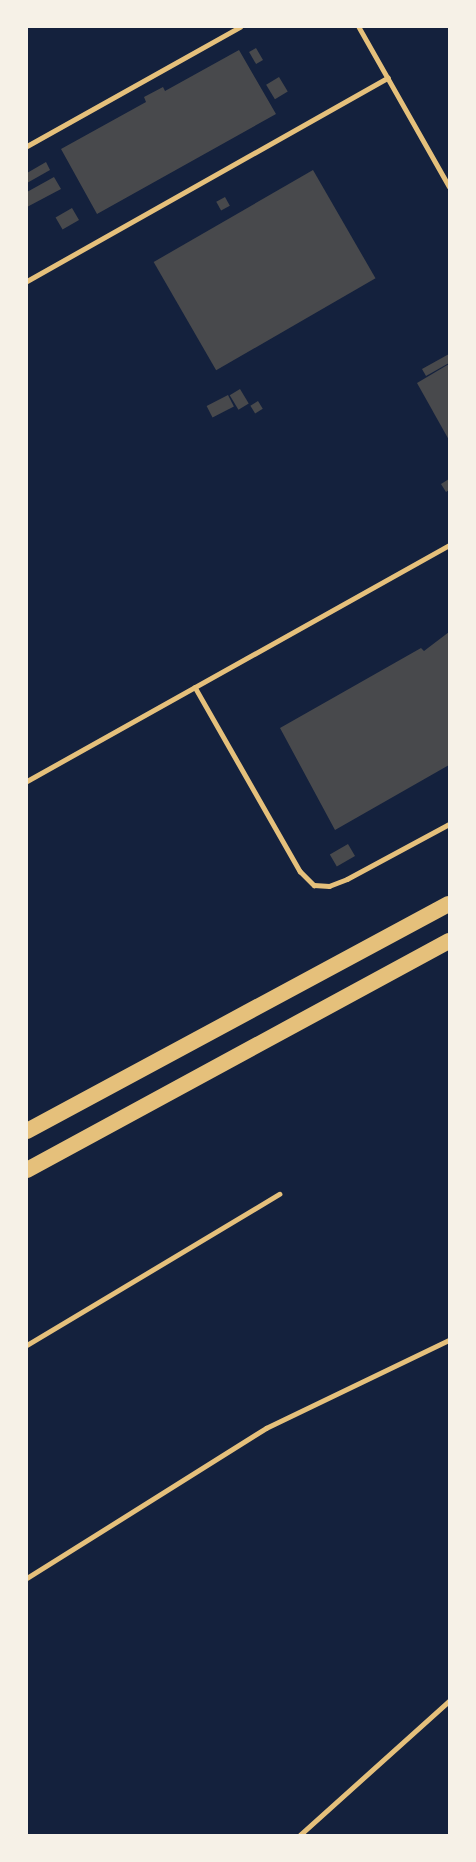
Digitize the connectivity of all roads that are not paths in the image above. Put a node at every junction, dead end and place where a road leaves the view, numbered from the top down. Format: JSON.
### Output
{"nodes":[{"id":1,"x":240,"y":27,"type":"edge"},
{"id":2,"x":359,"y":27,"type":"edge"},
{"id":3,"x":388,"y":78,"type":"junction"},
{"id":4,"x":27,"y":146,"type":"edge"},
{"id":5,"x":449,"y":186,"type":"edge"},
{"id":6,"x":27,"y":281,"type":"edge"},
{"id":7,"x":449,"y":545,"type":"edge"},
{"id":8,"x":195,"y":687,"type":"junction"},
{"id":9,"x":27,"y":781,"type":"edge"},
{"id":10,"x":449,"y":824,"type":"edge"},
{"id":11,"x":449,"y":904,"type":"edge"},
{"id":12,"x":449,"y":941,"type":"edge"},
{"id":13,"x":27,"y":1131,"type":"edge"},
{"id":14,"x":27,"y":1170,"type":"edge"},
{"id":15,"x":279,"y":1194,"type":"dead end"},
{"id":16,"x":449,"y":1340,"type":"edge"},
{"id":17,"x":27,"y":1345,"type":"edge"},
{"id":18,"x":27,"y":1578,"type":"edge"},
{"id":19,"x":449,"y":1701,"type":"edge"},
{"id":20,"x":300,"y":1835,"type":"edge"}],
"edges":[{"from":1,"to":4,"type":"lane"},
{"from":2,"to":3,"type":"lane"},
{"from":3,"to":5,"type":"lane"},
{"from":3,"to":6,"type":"lane"},
{"from":7,"to":8,"type":"lane"},
{"from":8,"to":9,"type":"lane"},
{"from":8,"to":10,"type":"lane"},
{"from":11,"to":13,"type":"highway"},
{"from":12,"to":14,"type":"highway"},
{"from":15,"to":17,"type":"lane"},
{"from":16,"to":18,"type":"lane"},
{"from":19,"to":20,"type":"lane"}]}
